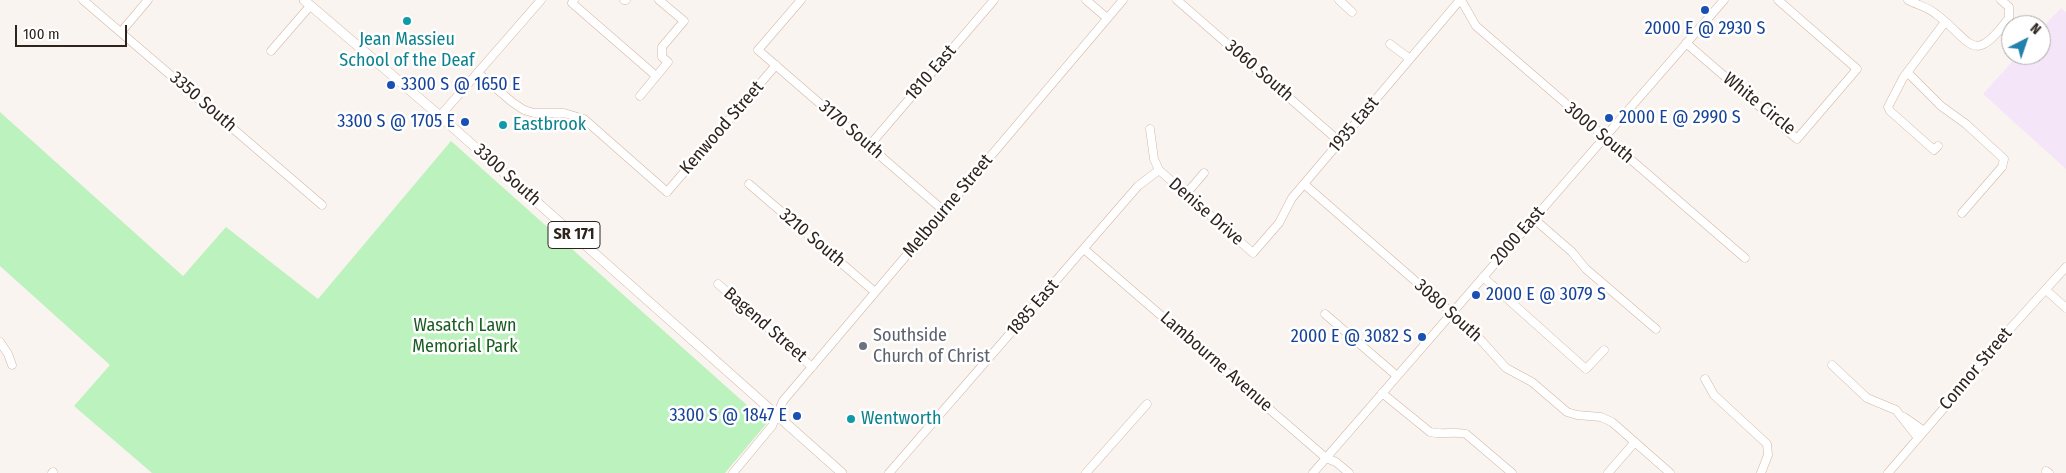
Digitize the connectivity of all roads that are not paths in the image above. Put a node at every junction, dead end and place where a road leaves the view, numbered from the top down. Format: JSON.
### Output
{"nodes":[{"id":1,"x":83,"y":0,"type":"edge"},
{"id":2,"x":148,"y":0,"type":"edge"},
{"id":3,"x":541,"y":0,"type":"edge"},
{"id":4,"x":574,"y":0,"type":"edge"},
{"id":5,"x":659,"y":0,"type":"edge"},
{"id":6,"x":801,"y":0,"type":"edge"},
{"id":7,"x":994,"y":0,"type":"edge"},
{"id":8,"x":1086,"y":0,"type":"edge"},
{"id":9,"x":1123,"y":0,"type":"edge"},
{"id":10,"x":1177,"y":0,"type":"edge"},
{"id":11,"x":1339,"y":0,"type":"edge"},
{"id":12,"x":1461,"y":0,"type":"edge"},
{"id":13,"x":1724,"y":0,"type":"edge"},
{"id":14,"x":1778,"y":0,"type":"edge"},
{"id":15,"x":1908,"y":0,"type":"edge"},
{"id":16,"x":2001,"y":0,"type":"edge"},
{"id":17,"x":307,"y":3,"type":"edge"},
{"id":18,"x":1352,"y":12,"type":"dead end"},
{"id":19,"x":1107,"y":18,"type":"junction"},
{"id":20,"x":1945,"y":22,"type":"junction"},
{"id":21,"x":121,"y":32,"type":"junction"},
{"id":22,"x":1686,"y":43,"type":"junction"},
{"id":23,"x":1390,"y":44,"type":"dead end"},
{"id":24,"x":271,"y":50,"type":"dead end"},
{"id":25,"x":1410,"y":59,"type":"junction"},
{"id":26,"x":776,"y":65,"type":"junction"},
{"id":27,"x":478,"y":72,"type":"junction"},
{"id":28,"x":1908,"y":73,"type":"junction"},
{"id":29,"x":656,"y":76,"type":"junction"},
{"id":30,"x":640,"y":96,"type":"dead end"},
{"id":31,"x":440,"y":116,"type":"junction"},
{"id":32,"x":1150,"y":129,"type":"dead end"},
{"id":33,"x":1604,"y":138,"type":"junction"},
{"id":34,"x":1340,"y":142,"type":"junction"},
{"id":35,"x":869,"y":146,"type":"junction"},
{"id":36,"x":1938,"y":146,"type":"dead end"},
{"id":37,"x":1159,"y":170,"type":"junction"},
{"id":38,"x":1204,"y":173,"type":"dead end"},
{"id":39,"x":749,"y":184,"type":"dead end"},
{"id":40,"x":1304,"y":184,"type":"junction"},
{"id":41,"x":1186,"y":194,"type":"junction"},
{"id":42,"x":322,"y":204,"type":"dead end"},
{"id":43,"x":944,"y":211,"type":"junction"},
{"id":44,"x":1962,"y":213,"type":"dead end"},
{"id":45,"x":1534,"y":218,"type":"junction"},
{"id":46,"x":1084,"y":249,"type":"junction"},
{"id":47,"x":1254,"y":253,"type":"joint"},
{"id":48,"x":1745,"y":258,"type":"dead end"},
{"id":49,"x":2066,"y":267,"type":"edge"},
{"id":50,"x":1483,"y":277,"type":"junction"},
{"id":51,"x":718,"y":284,"type":"dead end"},
{"id":52,"x":2046,"y":290,"type":"junction"},
{"id":53,"x":875,"y":292,"type":"junction"},
{"id":54,"x":2066,"y":308,"type":"edge"},
{"id":55,"x":1452,"y":313,"type":"junction"},
{"id":56,"x":1325,"y":314,"type":"dead end"},
{"id":57,"x":1656,"y":330,"type":"dead end"},
{"id":58,"x":0,"y":342,"type":"edge"},
{"id":59,"x":1604,"y":350,"type":"dead end"},
{"id":60,"x":12,"y":365,"type":"dead end"},
{"id":61,"x":1832,"y":365,"type":"dead end"},
{"id":62,"x":812,"y":367,"type":"junction"},
{"id":63,"x":1397,"y":376,"type":"junction"},
{"id":64,"x":1704,"y":379,"type":"dead end"},
{"id":65,"x":1382,"y":393,"type":"junction"},
{"id":66,"x":1147,"y":404,"type":"dead end"},
{"id":67,"x":777,"y":414,"type":"junction"},
{"id":68,"x":1902,"y":416,"type":"junction"},
{"id":69,"x":1924,"y":431,"type":"junction"},
{"id":70,"x":1918,"y":438,"type":"junction"},
{"id":71,"x":1635,"y":442,"type":"junction"},
{"id":72,"x":1326,"y":458,"type":"junction"},
{"id":73,"x":733,"y":473,"type":"edge"},
{"id":74,"x":842,"y":473,"type":"edge"},
{"id":75,"x":889,"y":473,"type":"edge"},
{"id":76,"x":1086,"y":473,"type":"edge"},
{"id":77,"x":1313,"y":473,"type":"edge"},
{"id":78,"x":1349,"y":473,"type":"edge"},
{"id":79,"x":1512,"y":473,"type":"edge"},
{"id":80,"x":1608,"y":473,"type":"edge"},
{"id":81,"x":1670,"y":473,"type":"edge"},
{"id":82,"x":1761,"y":473,"type":"edge"},
{"id":83,"x":1888,"y":473,"type":"edge"}],
"edges":[{"from":1,"to":21,"type":"street","name":"3350 South"},
{"from":2,"to":21,"type":"street"},
{"from":3,"to":27,"type":"street"},
{"from":4,"to":29,"type":"street"},
{"from":5,"to":29,"type":"street"},
{"from":6,"to":26,"type":"street","name":"3170 South"},
{"from":7,"to":35,"type":"street","name":"1810 East"},
{"from":8,"to":19,"type":"street"},
{"from":9,"to":19,"type":"street","name":"Melbourne Street"},
{"from":10,"to":34,"type":"street","name":"3060 South"},
{"from":11,"to":18,"type":"street"},
{"from":12,"to":25,"type":"street","name":"1935 East"},
{"from":12,"to":33,"type":"street","name":"3000 South"},
{"from":13,"to":22,"type":"street","name":"2000 East"},
{"from":14,"to":22,"type":"street","name":"White Circle"},
{"from":15,"to":20,"type":"street"},
{"from":16,"to":20,"type":"street"},
{"from":17,"to":24,"type":"street"},
{"from":17,"to":31,"type":"main road","name":"3300 South","number":"SR 171"},
{"from":19,"to":43,"type":"street","name":"Melbourne Street"},
{"from":20,"to":28,"type":"street"},
{"from":21,"to":42,"type":"street","name":"3350 South"},
{"from":22,"to":33,"type":"street","name":"2000 East"},
{"from":23,"to":25,"type":"street"},
{"from":25,"to":34,"type":"street","name":"1935 East"},
{"from":26,"to":27,"type":"street","name":"Kenwood Street"},
{"from":26,"to":35,"type":"street","name":"3170 South"},
{"from":27,"to":31,"type":"street"},
{"from":28,"to":36,"type":"street"},
{"from":28,"to":44,"type":"street"},
{"from":29,"to":30,"type":"street"},
{"from":31,"to":67,"type":"main road","name":"3300 South","number":"SR 171"},
{"from":32,"to":37,"type":"street"},
{"from":33,"to":45,"type":"street","name":"2000 East"},
{"from":33,"to":48,"type":"street","name":"3000 South"},
{"from":34,"to":40,"type":"street","name":"1935 East"},
{"from":35,"to":43,"type":"street","name":"3170 South"},
{"from":37,"to":41,"type":"street","name":"Denise Drive"},
{"from":37,"to":46,"type":"street","name":"1885 East"},
{"from":38,"to":41,"type":"street"},
{"from":39,"to":53,"type":"street","name":"3210 South"},
{"from":40,"to":47,"type":"street","name":"1935 East"},
{"from":40,"to":55,"type":"street","name":"3080 South"},
{"from":41,"to":47,"type":"street","name":"Denise Drive"},
{"from":43,"to":53,"type":"street","name":"Melbourne Street"},
{"from":45,"to":50,"type":"street","name":"2000 East"},
{"from":45,"to":57,"type":"street"},
{"from":46,"to":72,"type":"street","name":"Lambourne Avenue"},
{"from":46,"to":75,"type":"street","name":"1885 East"},
{"from":49,"to":52,"type":"street","name":"Connor Street"},
{"from":50,"to":55,"type":"street","name":"2000 East"},
{"from":50,"to":59,"type":"street"},
{"from":51,"to":62,"type":"street","name":"Bagend Street"},
{"from":52,"to":54,"type":"street"},
{"from":52,"to":69,"type":"street","name":"Connor Street"},
{"from":53,"to":62,"type":"street","name":"Melbourne Street"},
{"from":55,"to":63,"type":"street","name":"2000 East"},
{"from":55,"to":71,"type":"street","name":"3080 South"},
{"from":56,"to":63,"type":"street"},
{"from":58,"to":60,"type":"street"},
{"from":61,"to":68,"type":"street"},
{"from":62,"to":67,"type":"street","name":"Melbourne Street"},
{"from":63,"to":65,"type":"street","name":"2000 East"},
{"from":64,"to":82,"type":"street"},
{"from":65,"to":72,"type":"street","name":"2000 East"},
{"from":65,"to":79,"type":"street"},
{"from":66,"to":76,"type":"street"},
{"from":67,"to":73,"type":"street","name":"Melbourne Street"},
{"from":67,"to":74,"type":"main road","name":"3300 South","number":"SR 171"},
{"from":68,"to":69,"type":"street"},
{"from":68,"to":70,"type":"street"},
{"from":69,"to":70,"type":"street","name":"Connor Street"},
{"from":70,"to":83,"type":"street","name":"Connor Street"},
{"from":71,"to":80,"type":"street"},
{"from":71,"to":81,"type":"street"},
{"from":72,"to":77,"type":"street","name":"2000 East"},
{"from":72,"to":78,"type":"street","name":"Lambourne Avenue"}]}
